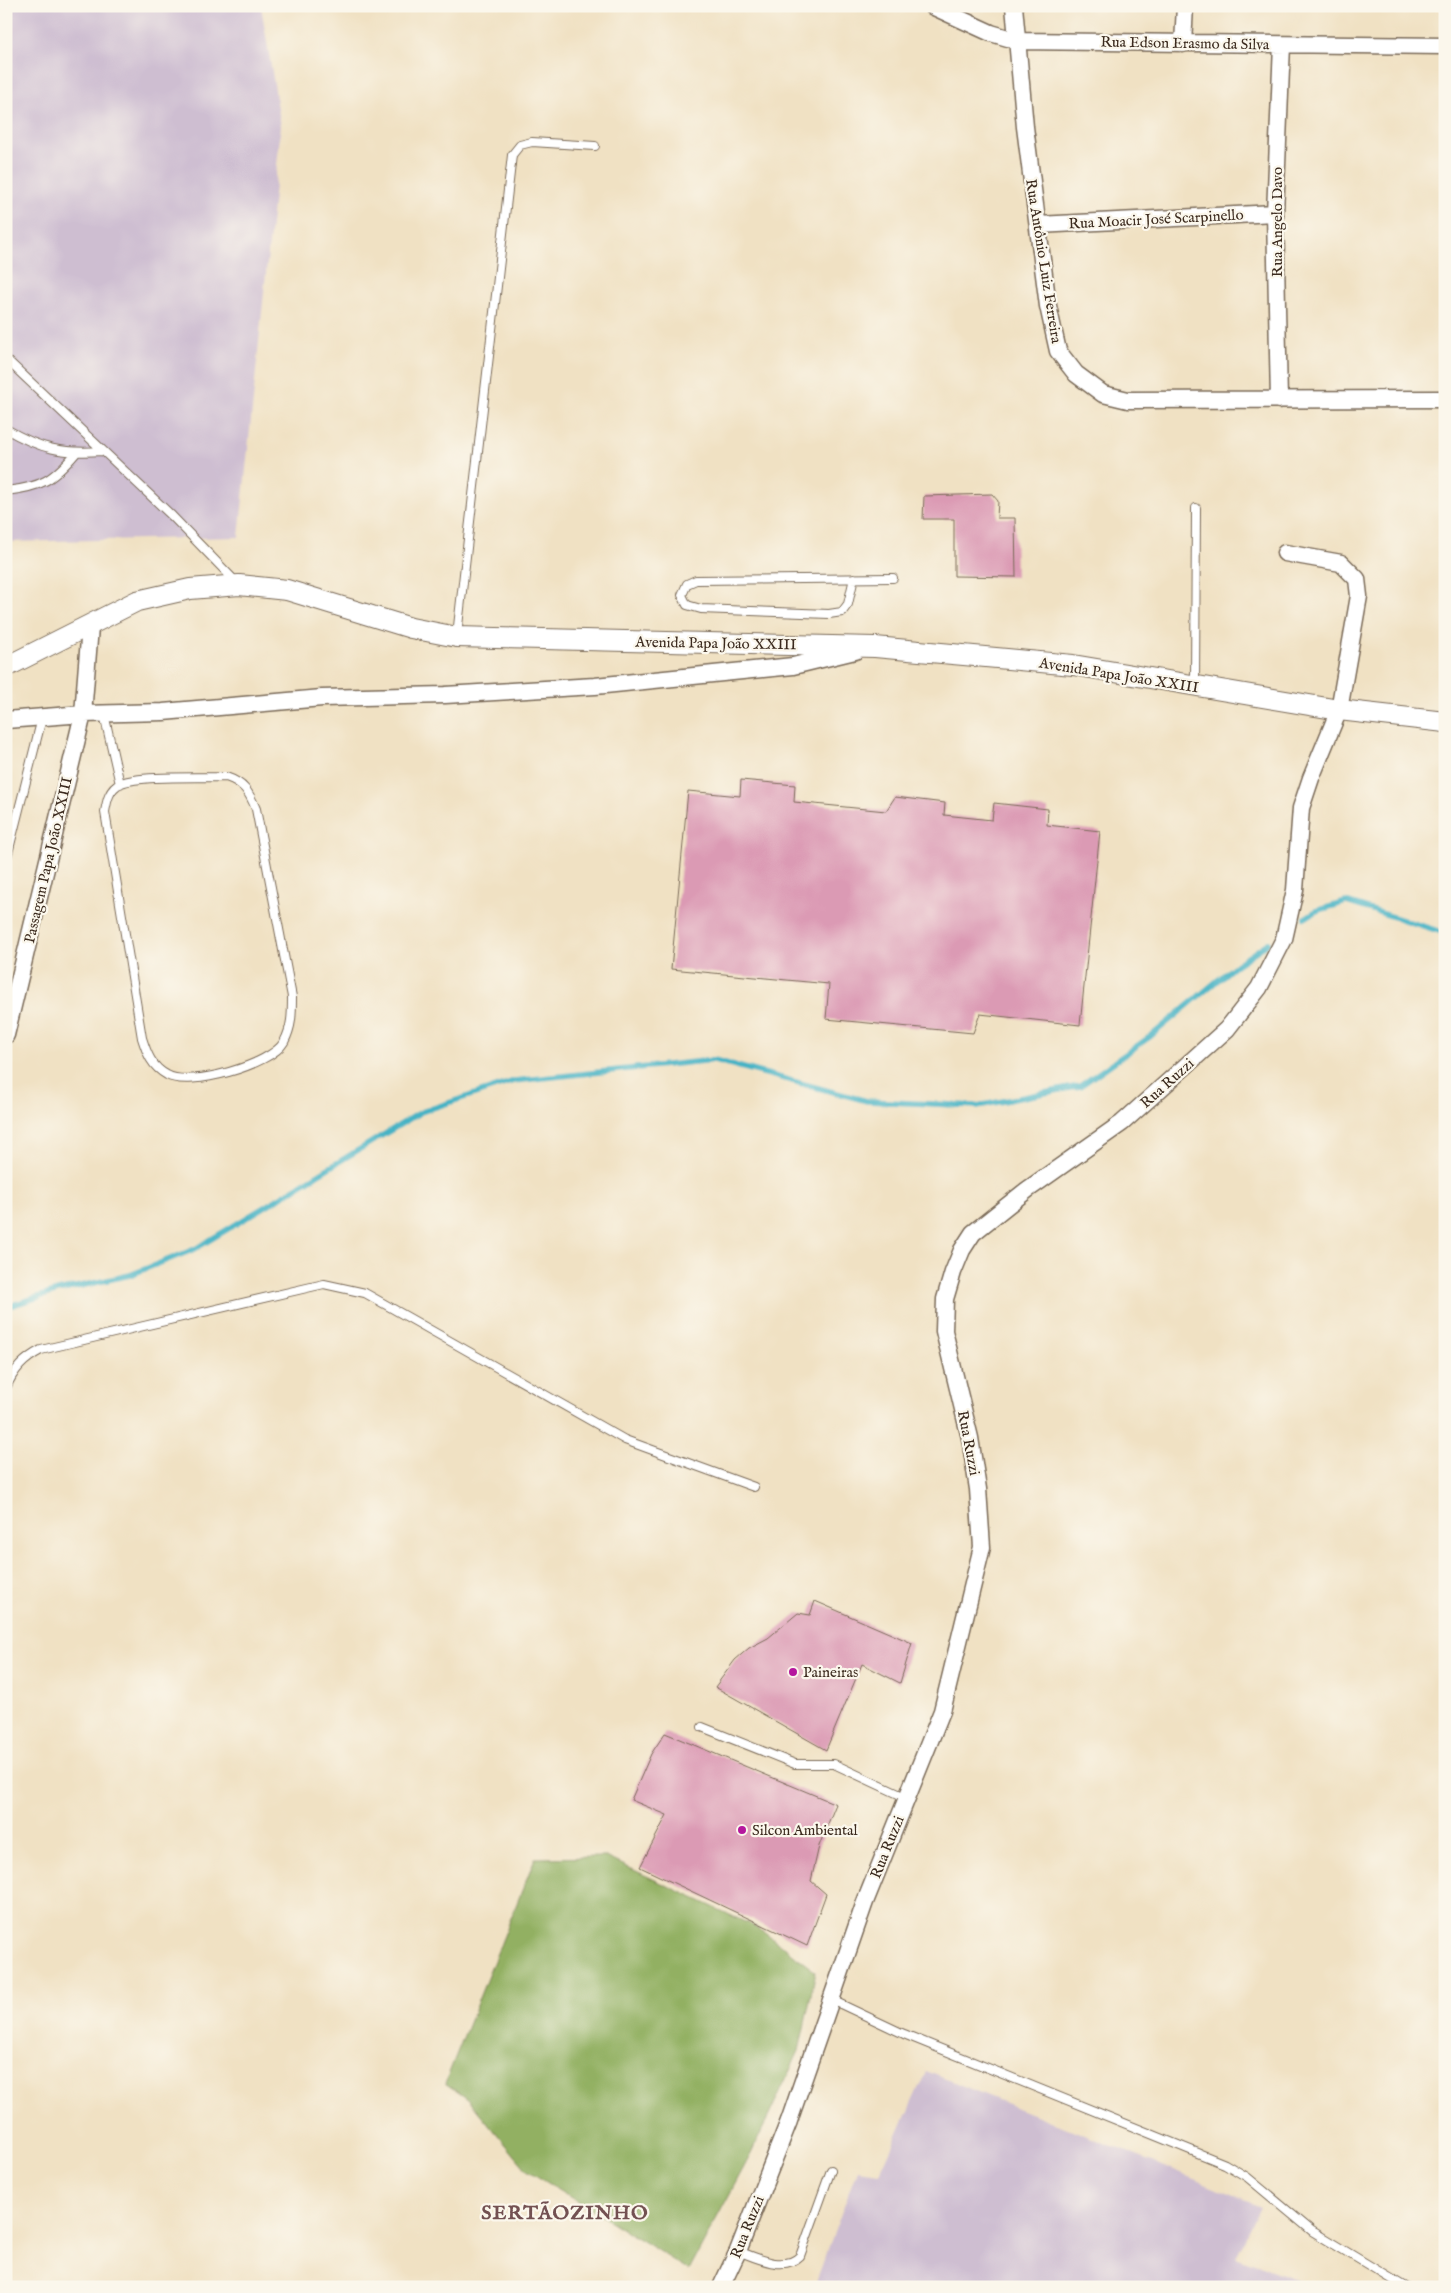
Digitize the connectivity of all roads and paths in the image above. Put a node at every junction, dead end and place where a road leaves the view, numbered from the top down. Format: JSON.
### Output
{"nodes":[{"id":1,"x":932,"y":6,"type":"edge"},
{"id":2,"x":1014,"y":6,"type":"edge"},
{"id":3,"x":1185,"y":6,"type":"edge"},
{"id":4,"x":1018,"y":42,"type":"junction"},
{"id":5,"x":1183,"y":44,"type":"junction"},
{"id":6,"x":1282,"y":44,"type":"junction"},
{"id":7,"x":1445,"y":46,"type":"edge"},
{"id":8,"x":595,"y":146,"type":"dead end"},
{"id":9,"x":1275,"y":213,"type":"junction"},
{"id":10,"x":1038,"y":225,"type":"junction"},
{"id":11,"x":6,"y":359,"type":"edge"},
{"id":12,"x":1445,"y":399,"type":"edge"},
{"id":13,"x":1279,"y":400,"type":"junction"},
{"id":14,"x":6,"y":429,"type":"edge"},
{"id":15,"x":102,"y":451,"type":"junction"},
{"id":16,"x":76,"y":453,"type":"junction"},
{"id":17,"x":6,"y":491,"type":"edge"},
{"id":18,"x":1196,"y":508,"type":"dead end"},
{"id":19,"x":1284,"y":553,"type":"dead end"},
{"id":20,"x":854,"y":578,"type":"junction"},
{"id":21,"x":893,"y":578,"type":"dead end"},
{"id":22,"x":239,"y":585,"type":"junction"},
{"id":23,"x":90,"y":627,"type":"junction"},
{"id":24,"x":457,"y":637,"type":"junction"},
{"id":25,"x":875,"y":646,"type":"junction"},
{"id":26,"x":6,"y":667,"type":"edge"},
{"id":27,"x":1195,"y":686,"type":"junction"},
{"id":28,"x":1339,"y":710,"type":"junction"},
{"id":29,"x":82,"y":714,"type":"junction"},
{"id":30,"x":104,"y":714,"type":"junction"},
{"id":31,"x":42,"y":718,"type":"junction"},
{"id":32,"x":6,"y":720,"type":"edge"},
{"id":33,"x":1445,"y":722,"type":"edge"},
{"id":34,"x":120,"y":784,"type":"junction"},
{"id":35,"x":6,"y":861,"type":"edge"},
{"id":36,"x":6,"y":1035,"type":"edge"},
{"id":37,"x":6,"y":1388,"type":"edge"},
{"id":38,"x":754,"y":1487,"type":"dead end"},
{"id":39,"x":702,"y":1727,"type":"dead end"},
{"id":40,"x":907,"y":1798,"type":"junction"},
{"id":41,"x":832,"y":2000,"type":"junction"},
{"id":42,"x":831,"y":2170,"type":"dead end"},
{"id":43,"x":738,"y":2252,"type":"junction"},
{"id":44,"x":720,"y":2287,"type":"edge"},
{"id":45,"x":1405,"y":2287,"type":"edge"}],
"edges":[{"from":1,"to":4,"type":"street","name":"Rua Edson Erasmo da Silva"},
{"from":2,"to":4,"type":"street","name":"Rua Antônio Luiz Ferreira"},
{"from":3,"to":5,"type":"street"},
{"from":4,"to":5,"type":"street","name":"Rua Edson Erasmo da Silva"},
{"from":4,"to":10,"type":"street","name":"Rua Antônio Luiz Ferreira"},
{"from":5,"to":6,"type":"street","name":"Rua Edson Erasmo da Silva"},
{"from":6,"to":7,"type":"street","name":"Rua Edson Erasmo da Silva"},
{"from":6,"to":9,"type":"street","name":"Rua Angelo Davo"},
{"from":8,"to":24,"type":"lane"},
{"from":9,"to":10,"type":"street","name":"Rua Moacir José Scarpinello"},
{"from":9,"to":13,"type":"street","name":"Rua Angelo Davo"},
{"from":10,"to":13,"type":"street","name":"Rua Antônio Luiz Ferreira"},
{"from":11,"to":15,"type":"lane"},
{"from":12,"to":13,"type":"street","name":"Rua Antônio Luiz Ferreira"},
{"from":14,"to":16,"type":"lane"},
{"from":15,"to":16,"type":"lane"},
{"from":15,"to":22,"type":"lane"},
{"from":16,"to":17,"type":"lane"},
{"from":18,"to":27,"type":"lane"},
{"from":19,"to":28,"type":"street","name":"Rua Ruzzi"},
{"from":20,"to":20,"type":"lane"},
{"from":20,"to":21,"type":"lane"},
{"from":22,"to":23,"type":"street","name":"Avenida Papa João XXIII"},
{"from":22,"to":24,"type":"street","name":"Avenida Papa João XXIII"},
{"from":23,"to":26,"type":"street","name":"Avenida Papa João XXIII"},
{"from":23,"to":29,"type":"street","name":"Passagem Papa João XXIII"},
{"from":24,"to":25,"type":"street","name":"Avenida Papa João XXIII"},
{"from":25,"to":27,"type":"street","name":"Avenida Papa João XXIII"},
{"from":25,"to":30,"type":"street"},
{"from":27,"to":28,"type":"street","name":"Avenida Papa João XXIII"},
{"from":28,"to":33,"type":"street","name":"Avenida Papa João XXIII"},
{"from":28,"to":40,"type":"street","name":"Rua Ruzzi"},
{"from":29,"to":30,"type":"street"},
{"from":29,"to":31,"type":"street"},
{"from":29,"to":36,"type":"street","name":"Passagem Papa João XXIII"},
{"from":30,"to":34,"type":"lane"},
{"from":31,"to":32,"type":"street"},
{"from":31,"to":35,"type":"lane"},
{"from":34,"to":34,"type":"lane"},
{"from":37,"to":38,"type":"lane"},
{"from":39,"to":40,"type":"lane"},
{"from":40,"to":41,"type":"street","name":"Rua Ruzzi"},
{"from":41,"to":43,"type":"street","name":"Rua Ruzzi"},
{"from":41,"to":45,"type":"lane"},
{"from":42,"to":43,"type":"lane"},
{"from":43,"to":44,"type":"street","name":"Rua Ruzzi"}]}
